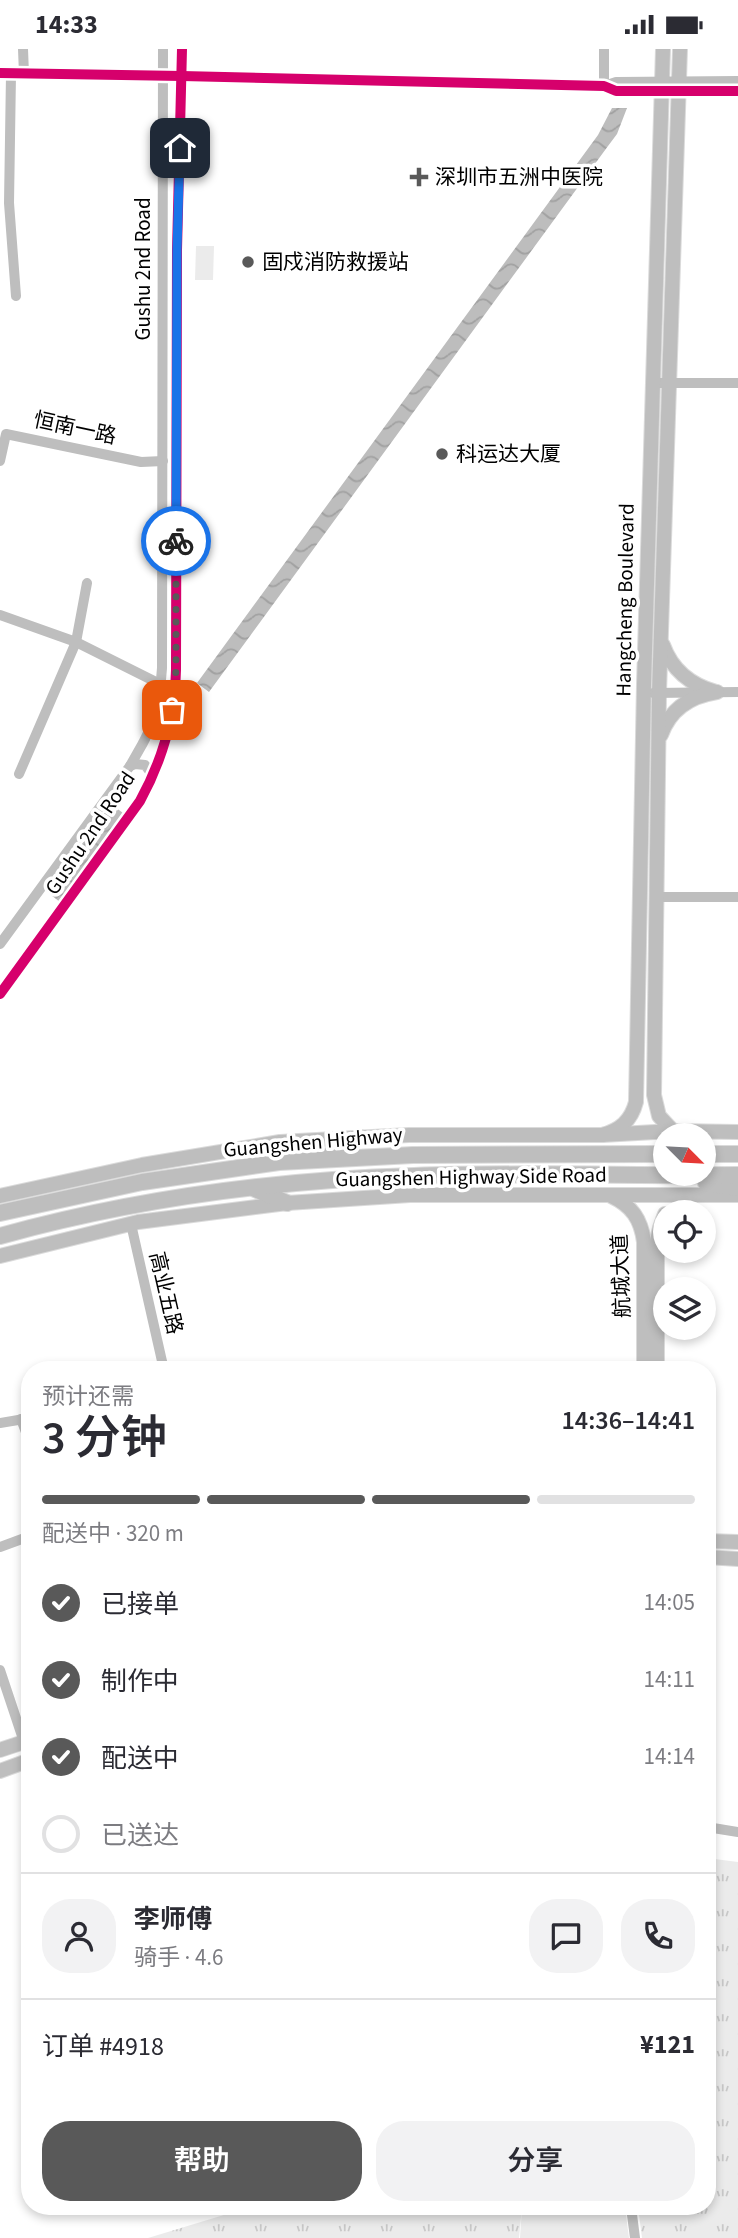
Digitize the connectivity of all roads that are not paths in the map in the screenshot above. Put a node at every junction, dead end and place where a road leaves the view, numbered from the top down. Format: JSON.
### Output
{"nodes":[{"id":1,"x":23,"y":49,"type":"edge"},
{"id":2,"x":163,"y":49,"type":"edge"},
{"id":3,"x":182,"y":49,"type":"edge"},
{"id":4,"x":604,"y":49,"type":"edge"},
{"id":5,"x":680,"y":49,"type":"edge"},
{"id":6,"x":663,"y":51,"type":"edge"},
{"id":7,"x":6,"y":74,"type":"edge"},
{"id":8,"x":23,"y":74,"type":"junction"},
{"id":9,"x":163,"y":75,"type":"junction"},
{"id":10,"x":182,"y":76,"type":"junction"},
{"id":11,"x":738,"y":81,"type":"edge"},
{"id":12,"x":636,"y":82,"type":"junction"},
{"id":13,"x":604,"y":86,"type":"junction"},
{"id":14,"x":662,"y":86,"type":"junction"},
{"id":15,"x":680,"y":86,"type":"junction"},
{"id":16,"x":738,"y":91,"type":"edge"},
{"id":17,"x":16,"y":296,"type":"dead end"},
{"id":18,"x":652,"y":383,"type":"junction"},
{"id":19,"x":668,"y":383,"type":"junction"},
{"id":20,"x":738,"y":383,"type":"edge"},
{"id":21,"x":0,"y":461,"type":"edge"},
{"id":22,"x":163,"y":461,"type":"junction"},
{"id":23,"x":87,"y":583,"type":"dead end"},
{"id":24,"x":0,"y":615,"type":"edge"},
{"id":25,"x":660,"y":637,"type":"junction"},
{"id":26,"x":76,"y":642,"type":"junction"},
{"id":27,"x":161,"y":684,"type":"junction"},
{"id":28,"x":175,"y":692,"type":"junction"},
{"id":29,"x":717,"y":692,"type":"junction"},
{"id":30,"x":738,"y":692,"type":"edge"},
{"id":31,"x":644,"y":693,"type":"junction"},
{"id":32,"x":659,"y":694,"type":"junction"},
{"id":33,"x":658,"y":750,"type":"junction"},
{"id":34,"x":130,"y":766,"type":"junction"},
{"id":35,"x":19,"y":774,"type":"dead end"},
{"id":36,"x":151,"y":780,"type":"junction"},
{"id":37,"x":656,"y":897,"type":"junction"},
{"id":38,"x":738,"y":897,"type":"edge"},
{"id":39,"x":0,"y":944,"type":"edge"},
{"id":40,"x":0,"y":994,"type":"edge"},
{"id":41,"x":654,"y":1039,"type":"junction"},
{"id":42,"x":637,"y":1040,"type":"junction"},
{"id":43,"x":664,"y":1123,"type":"edge"},
{"id":44,"x":716,"y":1132,"type":"edge"},
{"id":45,"x":738,"y":1132,"type":"edge"},
{"id":46,"x":653,"y":1133,"type":"edge"},
{"id":47,"x":602,"y":1135,"type":"junction"},
{"id":48,"x":360,"y":1138,"type":"junction"},
{"id":49,"x":653,"y":1154,"type":"edge"},
{"id":50,"x":716,"y":1154,"type":"edge"},
{"id":51,"x":738,"y":1154,"type":"edge"},
{"id":52,"x":320,"y":1160,"type":"junction"},
{"id":53,"x":653,"y":1175,"type":"edge"},
{"id":54,"x":716,"y":1175,"type":"edge"},
{"id":55,"x":738,"y":1175,"type":"edge"},
{"id":56,"x":716,"y":1184,"type":"edge"},
{"id":57,"x":253,"y":1188,"type":"junction"},
{"id":58,"x":738,"y":1188,"type":"edge"},
{"id":59,"x":689,"y":1195,"type":"junction"},
{"id":60,"x":738,"y":1195,"type":"edge"},
{"id":61,"x":0,"y":1196,"type":"edge"},
{"id":62,"x":610,"y":1196,"type":"junction"},
{"id":63,"x":677,"y":1200,"type":"edge"},
{"id":64,"x":287,"y":1203,"type":"junction"},
{"id":65,"x":0,"y":1213,"type":"edge"},
{"id":66,"x":131,"y":1224,"type":"junction"},
{"id":67,"x":0,"y":1236,"type":"edge"},
{"id":68,"x":0,"y":1256,"type":"edge"},
{"id":69,"x":657,"y":1263,"type":"edge"},
{"id":70,"x":162,"y":1361,"type":"edge"},
{"id":71,"x":644,"y":1361,"type":"edge"},
{"id":72,"x":657,"y":1361,"type":"edge"},
{"id":73,"x":21,"y":1419,"type":"edge"},
{"id":74,"x":0,"y":1423,"type":"edge"},
{"id":75,"x":21,"y":1539,"type":"edge"},
{"id":76,"x":0,"y":1547,"type":"edge"},
{"id":77,"x":716,"y":1558,"type":"edge"},
{"id":78,"x":738,"y":1559,"type":"edge"},
{"id":79,"x":0,"y":1670,"type":"edge"},
{"id":80,"x":21,"y":1725,"type":"edge"},
{"id":81,"x":21,"y":1743,"type":"edge"},
{"id":82,"x":0,"y":1750,"type":"edge"},
{"id":83,"x":21,"y":1763,"type":"edge"},
{"id":84,"x":0,"y":1770,"type":"edge"},
{"id":85,"x":716,"y":1828,"type":"edge"},
{"id":86,"x":738,"y":1832,"type":"edge"},
{"id":87,"x":632,"y":2215,"type":"edge"},
{"id":88,"x":635,"y":2238,"type":"edge"}],
"edges":[{"from":1,"to":8,"type":"street"},
{"from":2,"to":9,"type":"street","name":"Gushu 2nd Road"},
{"from":3,"to":10,"type":"street","name":"Gushu 2nd Road"},
{"from":4,"to":13,"type":"street"},
{"from":5,"to":15,"type":"main road","name":"Hangcheng Boulevard"},
{"from":6,"to":12,"type":"street"},
{"from":6,"to":14,"type":"main road","name":"Hangcheng Boulevard"},
{"from":7,"to":8,"type":"street"},
{"from":7,"to":17,"type":"street"},
{"from":8,"to":9,"type":"street"},
{"from":9,"to":10,"type":"street"},
{"from":9,"to":22,"type":"street","name":"Gushu 2nd Road"},
{"from":10,"to":13,"type":"street"},
{"from":10,"to":28,"type":"street","name":"Gushu 2nd Road"},
{"from":11,"to":15,"type":"street"},
{"from":12,"to":13,"type":"street"},
{"from":12,"to":14,"type":"street"},
{"from":13,"to":14,"type":"street"},
{"from":14,"to":15,"type":"street"},
{"from":14,"to":18,"type":"main road","name":"Hangcheng Boulevard"},
{"from":15,"to":16,"type":"street"},
{"from":15,"to":19,"type":"main road","name":"Hangcheng Boulevard"},
{"from":18,"to":19,"type":"street"},
{"from":18,"to":31,"type":"main road","name":"Hangcheng Boulevard"},
{"from":19,"to":20,"type":"street"},
{"from":19,"to":25,"type":"main road","name":"Hangcheng Boulevard"},
{"from":21,"to":22,"type":"street","name":"恒南一路"},
{"from":22,"to":27,"type":"street","name":"Gushu 2nd Road"},
{"from":23,"to":26,"type":"street"},
{"from":24,"to":26,"type":"street"},
{"from":25,"to":29,"type":"main road"},
{"from":25,"to":32,"type":"main road","name":"Hangcheng Boulevard"},
{"from":26,"to":27,"type":"street"},
{"from":26,"to":35,"type":"street"},
{"from":27,"to":28,"type":"street"},
{"from":27,"to":34,"type":"street","name":"Gushu 2nd Road"},
{"from":28,"to":36,"type":"street","name":"Gushu 2nd Road"},
{"from":29,"to":30,"type":"street"},
{"from":29,"to":32,"type":"street"},
{"from":29,"to":33,"type":"main road"},
{"from":31,"to":32,"type":"street"},
{"from":31,"to":42,"type":"main road","name":"Hangcheng Boulevard"},
{"from":32,"to":33,"type":"main road","name":"Hangcheng Boulevard"},
{"from":33,"to":37,"type":"main road","name":"Hangcheng Boulevard"},
{"from":34,"to":36,"type":"street"},
{"from":34,"to":39,"type":"street","name":"Gushu 2nd Road"},
{"from":36,"to":40,"type":"street","name":"Gushu 2nd Road"},
{"from":37,"to":38,"type":"street"},
{"from":37,"to":41,"type":"main road","name":"Hangcheng Boulevard"},
{"from":41,"to":42,"type":"main road"},
{"from":41,"to":43,"type":"main road","name":"Hangcheng Boulevard"},
{"from":42,"to":47,"type":"main road","name":"Hangcheng Boulevard"},
{"from":44,"to":45,"type":"main road","name":"Guangshen Highway Side Road"},
{"from":46,"to":47,"type":"main road","name":"Guangshen Highway Side Road"},
{"from":47,"to":48,"type":"main road","name":"Guangshen Highway Side Road"},
{"from":48,"to":52,"type":"highway"},
{"from":48,"to":61,"type":"main road","name":"Guangshen Highway Side Road"},
{"from":49,"to":52,"type":"highway","name":"Guangshen Highway"},
{"from":50,"to":51,"type":"highway"},
{"from":52,"to":65,"type":"highway","name":"Guangshen Highway"},
{"from":53,"to":57,"type":"highway","name":"Guangshen Highway"},
{"from":54,"to":55,"type":"highway"},
{"from":56,"to":58,"type":"highway"},
{"from":57,"to":64,"type":"highway"},
{"from":57,"to":67,"type":"highway","name":"Guangshen Highway"},
{"from":59,"to":60,"type":"main road","name":"Guangshen Highway Side Road"},
{"from":59,"to":62,"type":"main road","name":"Guangshen Highway Side Road"},
{"from":59,"to":63,"type":"main road","name":"航城大道"},
{"from":62,"to":64,"type":"main road","name":"Guangshen Highway Side Road"},
{"from":62,"to":71,"type":"main road","name":"航城大道"},
{"from":64,"to":66,"type":"main road","name":"Guangshen Highway Side Road"},
{"from":66,"to":68,"type":"main road","name":"Guangshen Highway Side Road"},
{"from":66,"to":70,"type":"street","name":"高业五路"},
{"from":69,"to":72,"type":"main road","name":"航城大道"},
{"from":73,"to":74,"type":"street"},
{"from":75,"to":76,"type":"street"},
{"from":77,"to":78,"type":"main road"},
{"from":79,"to":80,"type":"street"},
{"from":81,"to":82,"type":"main road"},
{"from":83,"to":84,"type":"main road"},
{"from":85,"to":86,"type":"street"},
{"from":87,"to":88,"type":"street"}]}
